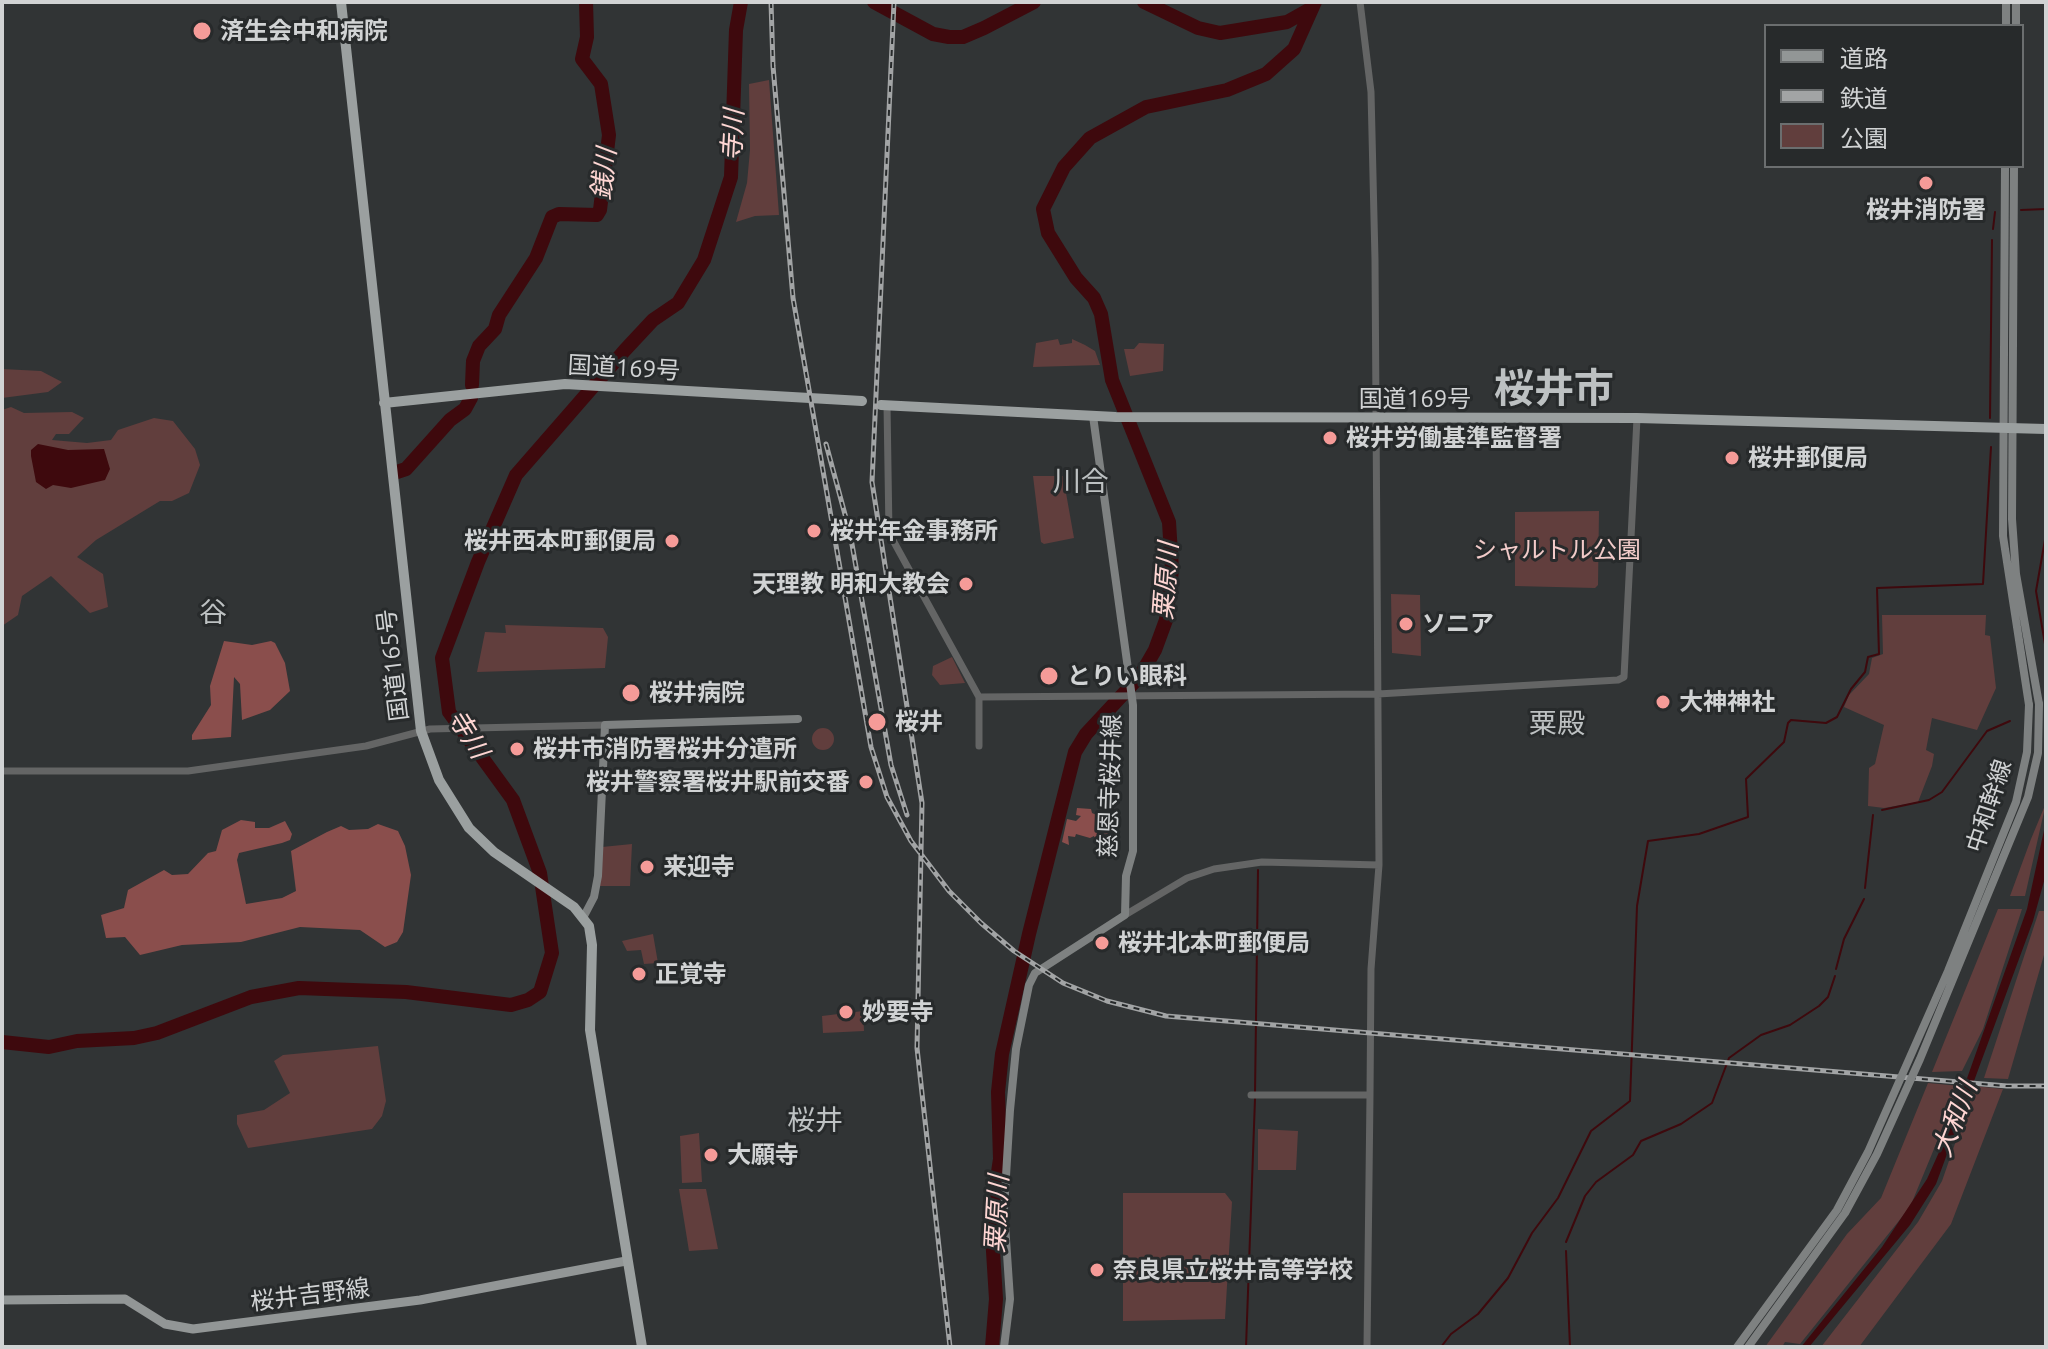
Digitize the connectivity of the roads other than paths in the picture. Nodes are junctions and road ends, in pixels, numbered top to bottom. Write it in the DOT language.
graph roads {
  1 [pos="341,2"];
  2 [pos="1360,2"];
  3 [pos="2006,2"];
  4 [pos="2016,2"];
  5 [pos="2006,24"];
  6 [pos="2016,24"];
  7 [pos="2005,168"];
  8 [pos="2014,168"];
  9 [pos="862,401"];
  10 [pos="384,403"];
  11 [pos="884,405"];
  12 [pos="1093,416"];
  13 [pos="1637,418"];
  14 [pos="1378,420"];
  15 [pos="2007,428"];
  16 [pos="2046,429"];
  17 [pos="1378,694"];
  18 [pos="979,697"];
  19 [pos="1132,700"];
  20 [pos="798,719"];
  21 [pos="605,725"];
  22 [pos="421,731"];
  23 [pos="979,746"];
  24 [pos="2,771"];
  25 [pos="1379,865"];
  26 [pos="1125,915"];
  27 [pos="584,916"];
  28 [pos="1255,1095"];
  29 [pos="1370,1095"];
  30 [pos="626,1261"];
  31 [pos="2,1300"];
  32 [pos="642,1347"];
  33 [pos="1004,1347"];
  34 [pos="1367,1347"];
  35 [pos="1737,1347"];
  36 [pos="1748,1347"];
  1 -- 10 [label="highway, 国道165号"];
  2 -- 14 [label="street"];
  3 -- 5 [label="main road"];
  4 -- 6 [label="main road"];
  7 -- 15 [label="main road, 中和幹線"];
  8 -- 15 [label="main road, 中和幹線"];
  9 -- 10 [label="highway, 国道169号"];
  10 -- 22 [label="highway, 国道165号"];
  11 -- 12 [label="highway, 国道169号"];
  11 -- 18 [label="street"];
  12 -- 14 [label="highway, 国道169号"];
  12 -- 19 [label="main road, 慈恩寺桜井線"];
  13 -- 14 [label="highway, 国道169号"];
  13 -- 15 [label="highway, 国道169号"];
  13 -- 17 [label="street"];
  14 -- 17 [label="street"];
  15 -- 16 [label="highway, 国道169号"];
  15 -- 35 [label="main road, 中和幹線, bridge"];
  15 -- 36 [label="main road, 中和幹線, bridge"];
  17 -- 19 [label="street"];
  17 -- 25 [label="street"];
  18 -- 19 [label="street"];
  18 -- 23 [label="street"];
  19 -- 26 [label="main road, 慈恩寺桜井線"];
  20 -- 21 [label="main road"];
  21 -- 22 [label="street"];
  21 -- 27 [label="main road"];
  22 -- 24 [label="street"];
  22 -- 27 [label="highway, 国道165号"];
  25 -- 26 [label="street"];
  25 -- 29 [label="street"];
  26 -- 33 [label="main road"];
  27 -- 30 [label="highway"];
  28 -- 29 [label="street"];
  29 -- 34 [label="street"];
  30 -- 31 [label="main road, 桜井吉野線"];
  30 -- 32 [label="highway"];
}
